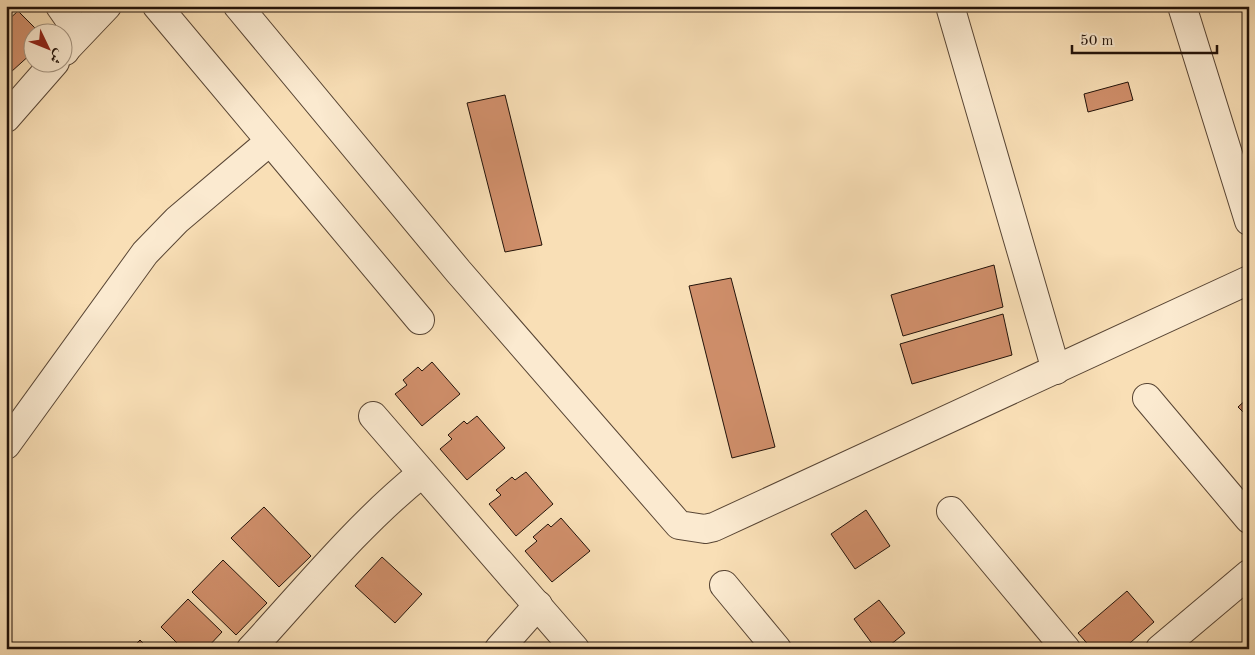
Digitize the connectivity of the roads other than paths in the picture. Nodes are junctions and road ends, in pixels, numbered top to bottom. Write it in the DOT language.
graph roads {
  1 [pos="60,6"];
  2 [pos="107,6"];
  3 [pos="157,6"];
  4 [pos="238,6"];
  5 [pos="950,6"];
  6 [pos="1182,6"];
  7 [pos="72,22"];
  8 [pos="72,22"];
  9 [pos="72,36"];
  10 [pos="72,44"];
  11 [pos="47,72"];
  12 [pos="6,118"];
  13 [pos="269,142"];
  14 [pos="1249,221"];
  15 [pos="1249,280"];
  16 [pos="420,320"];
  17 [pos="1056,370"];
  18 [pos="1147,398"];
  19 [pos="373,416"];
  20 [pos="6,445"];
  21 [pos="421,474"];
  22 [pos="951,511"];
  23 [pos="1249,519"];
  24 [pos="1249,574"];
  25 [pos="724,585"];
  26 [pos="538,605"];
  27 [pos="251,649"];
  28 [pos="499,649"];
  29 [pos="575,649"];
  30 [pos="777,649"];
  31 [pos="1066,649"];
  32 [pos="1160,649"];
  1 -- 8 [label="street"];
  2 -- 10 [label="street"];
  3 -- 13 [label="street"];
  4 -- 17 [label="street"];
  5 -- 17 [label="street"];
  6 -- 14 [label="street"];
  7 -- 9 [label="street"];
  11 -- 12 [label="street"];
  13 -- 16 [label="street"];
  13 -- 20 [label="street"];
  15 -- 17 [label="street"];
  18 -- 23 [label="street"];
  19 -- 21 [label="street"];
  21 -- 26 [label="street"];
  21 -- 27 [label="street"];
  22 -- 31 [label="street"];
  24 -- 32 [label="street"];
  25 -- 30 [label="street"];
  26 -- 28 [label="street"];
  26 -- 29 [label="street"];
}
